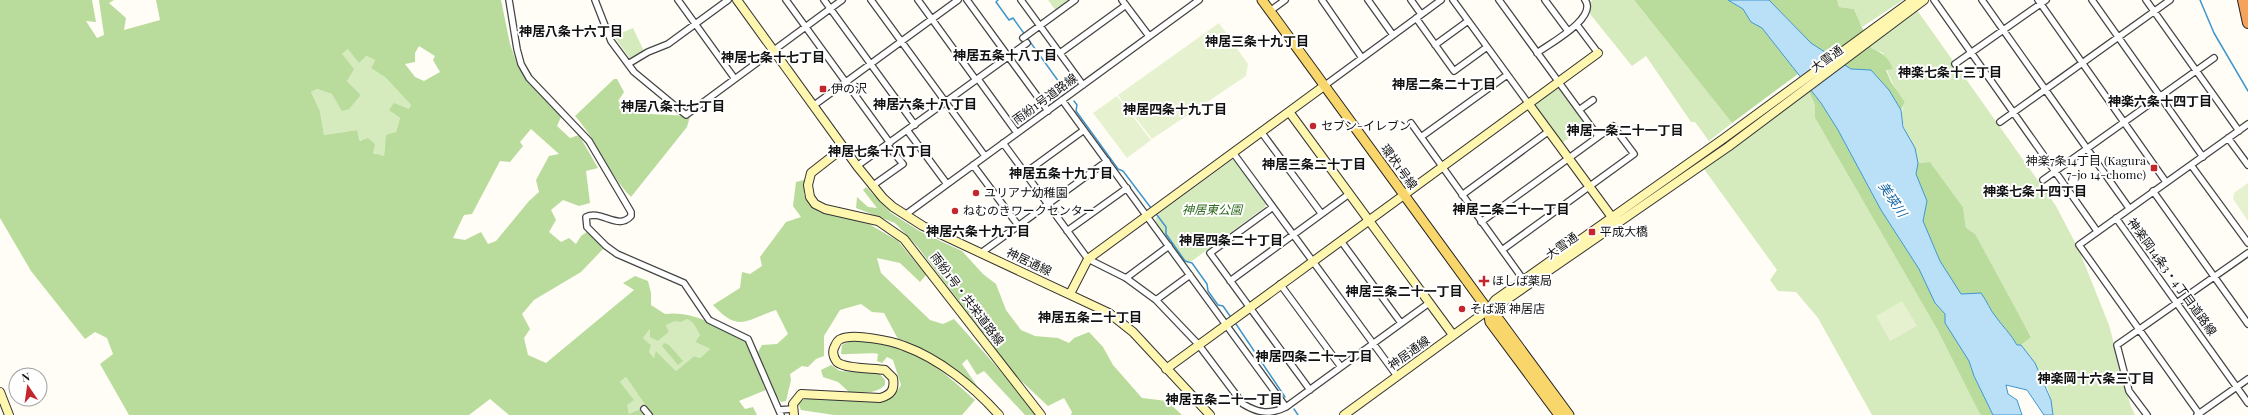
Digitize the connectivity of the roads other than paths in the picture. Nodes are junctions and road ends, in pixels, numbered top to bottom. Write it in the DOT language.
graph roads {
  1 [pos="509,0"];
  2 [pos="596,0"];
  3 [pos="678,0"];
  4 [pos="728,0"];
  5 [pos="737,0"];
  6 [pos="786,0"];
  7 [pos="824,0"];
  8 [pos="842,0"];
  9 [pos="871,0"];
  10 [pos="918,0"];
  11 [pos="958,0"];
  12 [pos="967,0"];
  13 [pos="1021,0"];
  14 [pos="1075,0"];
  15 [pos="1199,0"];
  16 [pos="1262,0"];
  17 [pos="1285,0"];
  18 [pos="1322,0"];
  19 [pos="1368,0"];
  20 [pos="1410,0"];
  21 [pos="1441,0"];
  22 [pos="1453,0"];
  23 [pos="1499,0"];
  24 [pos="1545,0"];
  25 [pos="1585,0"];
  26 [pos="1913,0"];
  27 [pos="1924,0"];
  28 [pos="1935,0"];
  29 [pos="1982,0"];
  30 [pos="2046,0"];
  31 [pos="2092,0"];
  32 [pos="2146,0"];
  33 [pos="2170,0"];
  34 [pos="2244,0"];
  35 [pos="2039,2"];
  36 [pos="1124,3"];
  37 [pos="830,9"];
  38 [pos="1270,11"];
  39 [pos="2155,12"];
  40 [pos="1421,14"];
  41 [pos="1416,18"];
  42 [pos="932,19"];
  43 [pos="1468,21"];
  44 [pos="2248,23"];
  45 [pos="695,24"];
  46 [pos="1577,25"];
  47 [pos="1040,26"];
  48 [pos="805,27"];
  49 [pos="2003,30"];
  50 [pos="1568,31"];
  51 [pos="1393,35"];
  52 [pos="1149,36"];
  53 [pos="1023,38"];
  54 [pos="2119,38"];
  55 [pos="902,41"];
  56 [pos="1027,43"];
  57 [pos="1435,45"];
  58 [pos="1487,47"];
  59 [pos="773,51"];
  60 [pos="1971,52"];
  61 [pos="1060,53"];
  62 [pos="1537,53"];
  63 [pos="1598,53"];
  64 [pos="1009,57"];
  65 [pos="1362,58"];
  66 [pos="2214,58"];
  67 [pos="628,64"];
  68 [pos="870,64"];
  69 [pos="1955,64"];
  70 [pos="2082,64"];
  71 [pos="2197,72"];
  72 [pos="1507,75"];
  73 [pos="735,78"];
  74 [pos="977,80"];
  75 [pos="846,82"];
  76 [pos="1558,82"];
  77 [pos="1083,85"];
  78 [pos="1324,86"];
  79 [pos="2045,90"];
  80 [pos="2161,96"];
  81 [pos="1062,100"];
  82 [pos="1593,100"];
  83 [pos="946,103"];
  84 [pos="1528,103"];
  85 [pos="813,106"];
  86 [pos="1579,110"];
  87 [pos="1048,111"];
  88 [pos="2013,112"];
  89 [pos="1290,113"];
  90 [pos="2000,122"];
  91 [pos="1411,123"];
  92 [pos="2124,123"];
  93 [pos="2248,124"];
  94 [pos="915,125"];
  95 [pos="907,130"];
  96 [pos="1084,130"];
  97 [pos="2239,130"];
  98 [pos="1549,131"];
  99 [pos="1017,133"];
  100 [pos="1262,133"];
  101 [pos="1598,136"];
  102 [pos="1421,138"];
  103 [pos="2228,138"];
  104 [pos="1003,143"];
  105 [pos="889,144"];
  106 [pos="843,148"];
  107 [pos="2088,149"];
  108 [pos="1234,154"];
  109 [pos="985,156"];
  110 [pos="2203,157"];
  111 [pos="1568,158"];
  112 [pos="1107,161"];
  113 [pos="973,165"];
  114 [pos="2191,165"];
  115 [pos="2248,165"];
  116 [pos="857,166"];
  117 [pos="1442,167"];
  118 [pos="2055,172"];
  119 [pos="1025,173"];
  120 [pos="2043,180"];
  121 [pos="2166,182"];
  122 [pos="947,184"];
  123 [pos="872,186"];
  124 [pos="1590,187"];
  125 [pos="1127,188"];
  126 [pos="2153,191"];
  127 [pos="1349,194"];
  128 [pos="1404,195"];
  129 [pos="1462,195"];
  130 [pos="1048,204"];
  131 [pos="1273,207"];
  132 [pos="2129,208"];
  133 [pos="1322,213"];
  134 [pos="905,215"];
  135 [pos="1148,216"];
  136 [pos="2116,218"];
  137 [pos="1614,220"];
  138 [pos="1368,221"];
  139 [pos="1481,222"];
  140 [pos="1018,226"];
  141 [pos="1068,231"];
  142 [pos="2097,231"];
  143 [pos="1293,235"];
  144 [pos="1341,241"];
  145 [pos="2248,243"];
  146 [pos="1169,246"];
  147 [pos="1502,250"];
  148 [pos="981,253"];
  149 [pos="2248,253"];
  150 [pos="1088,259"];
  151 [pos="1313,261"];
  152 [pos="1190,275"];
  153 [pos="2214,277"];
  154 [pos="1126,278"];
  155 [pos="1230,281"];
  156 [pos="1526,282"];
  157 [pos="1280,284"];
  158 [pos="1070,294"];
  159 [pos="1156,300"];
  160 [pos="1429,303"];
  161 [pos="2177,303"];
  162 [pos="1249,307"];
  163 [pos="1488,310"];
  164 [pos="1402,323"];
  165 [pos="1226,324"];
  166 [pos="2248,324"];
  167 [pos="2139,330"];
  168 [pos="1453,335"];
  169 [pos="1198,344"];
  170 [pos="1373,344"];
  171 [pos="1341,368"];
  172 [pos="1166,369"];
  173 [pos="1397,376"];
  174 [pos="2248,379"];
  175 [pos="2237,388"];
  176 [pos="1310,390"];
  177 [pos="0,392"];
  178 [pos="2248,403"];
  179 [pos="1286,407"];
  180 [pos="644,409"];
  181 [pos="780,412"];
  182 [pos="793,412"];
  183 [pos="9,415"];
  184 [pos="649,415"];
  185 [pos="999,415"];
  186 [pos="1040,415"];
  187 [pos="1210,415"];
  188 [pos="1344,415"];
  189 [pos="1559,415"];
  190 [pos="1569,415"];
  191 [pos="2147,415"];
  192 [pos="2199,415"];
  1 -- 181 [label="street"];
  2 -- 67 [label="street"];
  3 -- 45 [label="street"];
  4 -- 45 [label="street"];
  5 -- 59 [label="street, 神居通線"];
  6 -- 48 [label="street"];
  7 -- 37 [label="street"];
  8 -- 37 [label="street"];
  9 -- 55 [label="street"];
  10 -- 42 [label="street"];
  11 -- 42 [label="street"];
  12 -- 64 [label="street"];
  13 -- 47 [label="street"];
  14 -- 47 [label="street"];
  15 -- 52 [label="street, 雨紛1号道路線"];
  16 -- 38 [label="main road, 環状1号線"];
  17 -- 38 [label="street"];
  18 -- 65 [label="street"];
  19 -- 51 [label="street"];
  20 -- 40 [label="street"];
  21 -- 40 [label="street"];
  22 -- 43 [label="street"];
  23 -- 62 [label="street"];
  24 -- 50 [label="street"];
  25 -- 46 [label="street"];
  26 -- 137 [label="street, 大雪通"];
  27 -- 137 [label="street, 大雪通"];
  28 -- 60 [label="street"];
  29 -- 49 [label="street"];
  30 -- 35 [label="street"];
  31 -- 54 [label="street"];
  32 -- 39 [label="street"];
  33 -- 39 [label="street"];
  34 -- 44 [label="highway"];
  35 -- 49 [label="street"];
  35 -- 70 [label="street"];
  36 -- 52 [label="street"];
  36 -- 61 [label="street"];
  37 -- 48 [label="street"];
  37 -- 68 [label="street"];
  38 -- 78 [label="main road, 環状1号線"];
  39 -- 54 [label="street"];
  39 -- 71 [label="street"];
  40 -- 41 [label="street"];
  41 -- 51 [label="street"];
  41 -- 57 [label="street"];
  42 -- 55 [label="street"];
  42 -- 74 [label="street"];
  43 -- 57 [label="street"];
  43 -- 58 [label="street"];
  45 -- 67 [label="street"];
  45 -- 73 [label="street"];
  46 -- 50 [label="street"];
  46 -- 63 [label="street"];
  47 -- 53 [label="street"];
  47 -- 61 [label="street"];
  48 -- 59 [label="street"];
  48 -- 75 [label="street"];
  49 -- 60 [label="street"];
  49 -- 79 [label="street"];
  50 -- 62 [label="street"];
  51 -- 65 [label="street"];
  52 -- 77 [label="street, 雨紛1号道路線"];
  54 -- 70 [label="street"];
  54 -- 80 [label="street"];
  55 -- 68 [label="street"];
  55 -- 83 [label="street"];
  56 -- 64 [label="street"];
  57 -- 58 [label="street"];
  58 -- 72 [label="street"];
  59 -- 73 [label="street"];
  59 -- 85 [label="street, 神居通線"];
  60 -- 69 [label="street"];
  60 -- 88 [label="street"];
  61 -- 77 [label="street"];
  62 -- 76 [label="street"];
  63 -- 76 [label="street"];
  64 -- 74 [label="street"];
  64 -- 87 [label="street"];
  65 -- 78 [label="street"];
  66 -- 71 [label="street"];
  67 -- 73 [label="street"];
  68 -- 75 [label="street"];
  68 -- 94 [label="street"];
  70 -- 79 [label="street"];
  70 -- 92 [label="street"];
  71 -- 80 [label="street"];
  71 -- 97 [label="street"];
  72 -- 84 [label="street"];
  72 -- 102 [label="street"];
  74 -- 83 [label="street"];
  74 -- 99 [label="street"];
  75 -- 85 [label="street"];
  75 -- 105 [label="street"];
  76 -- 84 [label="street"];
  76 -- 86 [label="street"];
  77 -- 81 [label="street, 雨紛1号道路線"];
  78 -- 89 [label="street"];
  78 -- 128 [label="main road, 環状1号線"];
  79 -- 88 [label="street"];
  79 -- 107 [label="street"];
  80 -- 92 [label="street"];
  80 -- 110 [label="street"];
  81 -- 87 [label="street, 雨紛1号道路線"];
  81 -- 96 [label="street"];
  82 -- 86 [label="street"];
  83 -- 94 [label="street"];
  83 -- 109 [label="street"];
  84 -- 98 [label="street"];
  84 -- 117 [label="street"];
  85 -- 106 [label="street, 神居通線"];
  86 -- 101 [label="street"];
  87 -- 99 [label="street, 雨紛1号道路線"];
  88 -- 90 [label="street"];
  88 -- 118 [label="street"];
  89 -- 100 [label="street"];
  89 -- 127 [label="street"];
  91 -- 102 [label="street"];
  92 -- 107 [label="street"];
  92 -- 121 [label="street"];
  93 -- 97 [label="street, 神楽岡14条3・4丁目道路線"];
  94 -- 95 [label="street"];
  95 -- 105 [label="street"];
  95 -- 122 [label="street"];
  96 -- 112 [label="street"];
  96 -- 119 [label="street"];
  97 -- 103 [label="street, 神楽岡14条3・4丁目道路線"];
  98 -- 111 [label="street"];
  98 -- 129 [label="street"];
  99 -- 104 [label="street, 雨紛1号道路線"];
  100 -- 108 [label="street"];
  100 -- 133 [label="street"];
  101 -- 111 [label="street"];
  101 -- 124 [label="street"];
  102 -- 117 [label="street"];
  103 -- 110 [label="street, 神楽岡14条3・4丁目道路線"];
  103 -- 115 [label="street"];
  104 -- 109 [label="street, 雨紛1号道路線"];
  104 -- 119 [label="street"];
  105 -- 116 [label="street"];
  105 -- 123 [label="street"];
  106 -- 116 [label="street, 神居通線"];
  106 -- 186 [label="street, 雨紛1号・共栄道路線"];
  107 -- 118 [label="street"];
  107 -- 132 [label="street"];
  108 -- 131 [label="street"];
  108 -- 135 [label="street"];
  109 -- 113 [label="street, 雨紛1号道路線"];
  110 -- 114 [label="street, 神楽岡14条3・4丁目道路線"];
  111 -- 124 [label="street"];
  111 -- 139 [label="street"];
  112 -- 125 [label="street"];
  112 -- 130 [label="street"];
  113 -- 122 [label="street, 雨紛1号道路線"];
  113 -- 140 [label="street"];
  114 -- 121 [label="street, 神楽岡14条3・4丁目道路線"];
  114 -- 145 [label="street"];
  116 -- 123 [label="street, 神居通線"];
  117 -- 128 [label="street"];
  117 -- 129 [label="street"];
  118 -- 120 [label="street"];
  118 -- 142 [label="street"];
  119 -- 130 [label="street"];
  121 -- 126 [label="street, 神楽岡14条3・4丁目道路線"];
  122 -- 134 [label="street, 雨紛1号道路線"];
  123 -- 134 [label="street, 神居通線"];
  124 -- 137 [label="street"];
  124 -- 147 [label="street"];
  125 -- 135 [label="street"];
  125 -- 141 [label="street"];
  126 -- 132 [label="street, 神楽岡14条3・4丁目道路線"];
  126 -- 153 [label="street"];
  127 -- 133 [label="street"];
  127 -- 138 [label="street"];
  128 -- 138 [label="street"];
  128 -- 163 [label="main road, 環状1号線"];
  129 -- 139 [label="street"];
  130 -- 140 [label="street"];
  130 -- 141 [label="street"];
  131 -- 143 [label="street"];
  131 -- 155 [label="street"];
  132 -- 136 [label="street, 神楽岡14条3・4丁目道路線"];
  133 -- 143 [label="street"];
  134 -- 148 [label="street, 神居通線"];
  135 -- 146 [label="street"];
  135 -- 150 [label="street"];
  136 -- 142 [label="street"];
  136 -- 161 [label="street, 神楽岡14条3・4丁目道路線"];
  137 -- 156 [label="street, 大雪通"];
  138 -- 144 [label="street"];
  138 -- 160 [label="street"];
  139 -- 147 [label="street"];
  140 -- 148 [label="street"];
  141 -- 150 [label="street"];
  142 -- 167 [label="street"];
  143 -- 151 [label="street"];
  143 -- 155 [label="street"];
  144 -- 151 [label="street"];
  144 -- 164 [label="street"];
  146 -- 152 [label="street"];
  146 -- 154 [label="street"];
  147 -- 156 [label="street"];
  148 -- 158 [label="street, 神居通線"];
  149 -- 153 [label="street"];
  150 -- 154 [label="street"];
  150 -- 158 [label="street"];
  151 -- 157 [label="street"];
  151 -- 170 [label="street"];
  152 -- 159 [label="street"];
  152 -- 165 [label="street"];
  153 -- 161 [label="street"];
  153 -- 166 [label="street"];
  154 -- 159 [label="street"];
  155 -- 162 [label="street"];
  156 -- 163 [label="street, 大雪通"];
  157 -- 162 [label="street"];
  157 -- 171 [label="street"];
  158 -- 172 [label="street, 神居通線"];
  159 -- 169 [label="street"];
  160 -- 164 [label="street"];
  160 -- 168 [label="street"];
  161 -- 167 [label="street"];
  161 -- 175 [label="street, 神楽岡14条3・4丁目道路線"];
  162 -- 165 [label="street"];
  162 -- 176 [label="street"];
  163 -- 168 [label="street, 神居通線"];
  163 -- 189 [label="main road, 環状1号線"];
  163 -- 190 [label="main road, 環状1号線"];
  164 -- 170 [label="street"];
  165 -- 169 [label="street"];
  165 -- 179 [label="street"];
  167 -- 191 [label="street"];
  167 -- 192 [label="street"];
  168 -- 173 [label="street, 神居通線"];
  169 -- 172 [label="street"];
  169 -- 179 [label="street"];
  170 -- 171 [label="street"];
  170 -- 173 [label="street"];
  171 -- 176 [label="street"];
  172 -- 187 [label="street, 神居通線"];
  173 -- 188 [label="street, 神居通線"];
  174 -- 175 [label="street"];
  175 -- 178 [label="street, 神楽岡14条3・4丁目道路線"];
  175 -- 192 [label="street"];
  176 -- 179 [label="street"];
  177 -- 183 [label="street"];
  180 -- 184 [label="street"];
  181 -- 182 [label="street"];
  182 -- 185 [label="street"];
}
